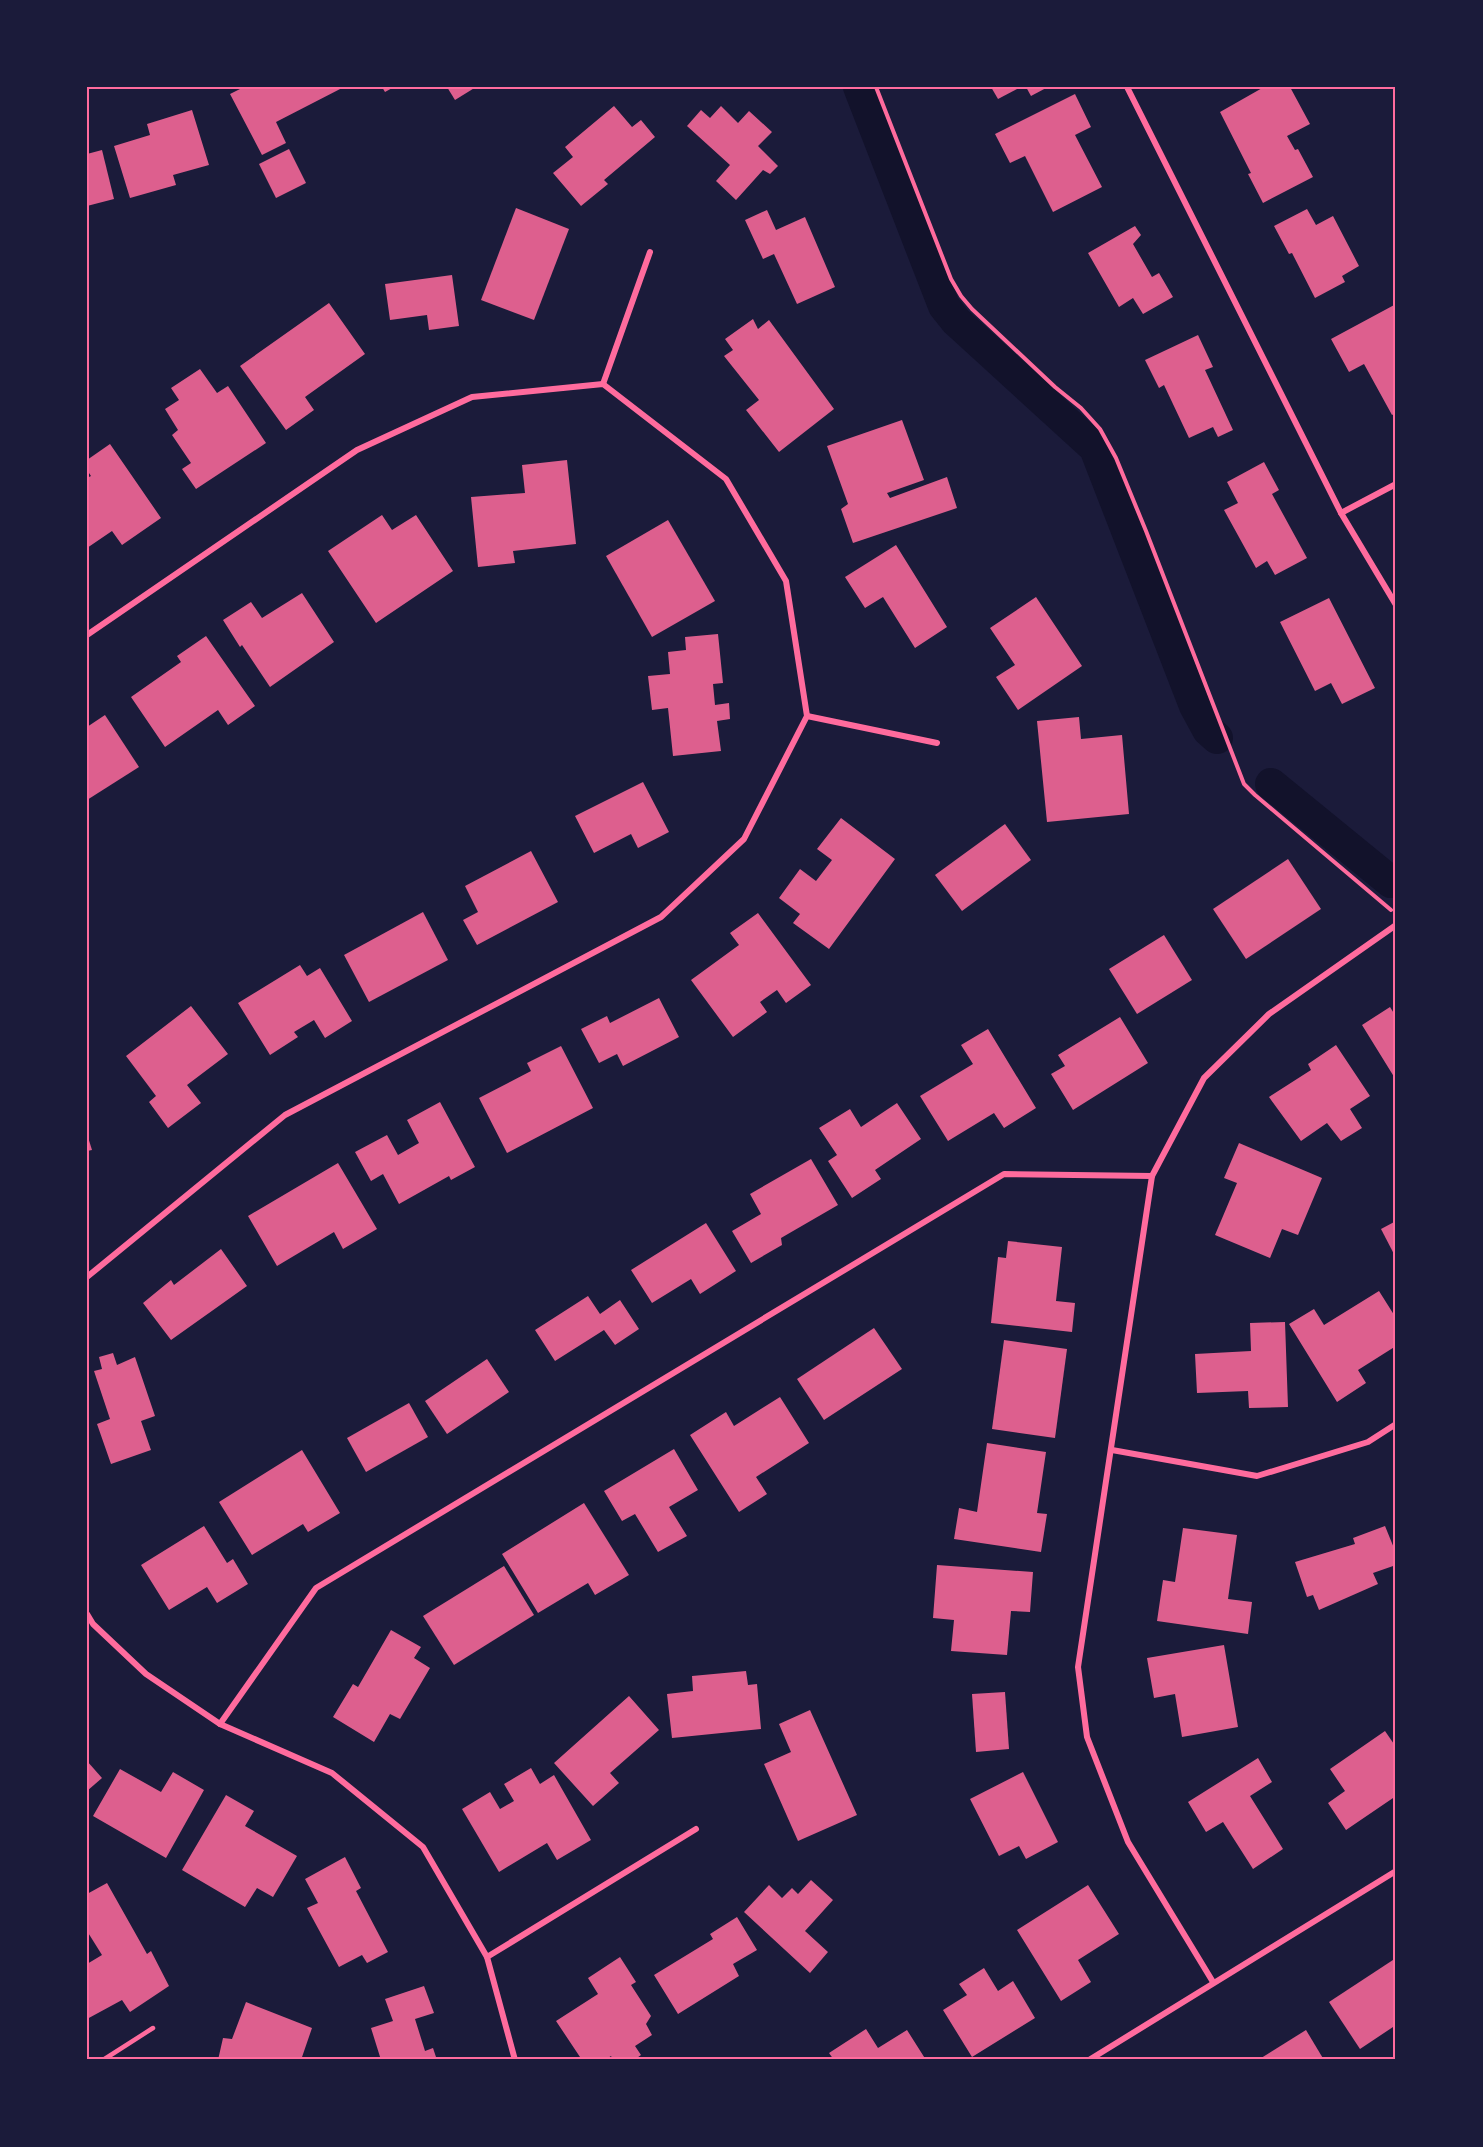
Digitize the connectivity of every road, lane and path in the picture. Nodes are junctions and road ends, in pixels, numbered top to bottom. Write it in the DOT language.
graph roads {
  1 [pos="876,87"];
  2 [pos="1127,87"];
  3 [pos="650,252"];
  4 [pos="603,384"];
  5 [pos="1396,484"];
  6 [pos="1341,513"];
  7 [pos="1396,605"];
  8 [pos="87,634"];
  9 [pos="807,716"];
  10 [pos="937,743"];
  11 [pos="1396,914"];
  12 [pos="1396,925"];
  13 [pos="1152,1176"];
  14 [pos="87,1277"];
  15 [pos="1396,1424"];
  16 [pos="1112,1450"];
  17 [pos="87,1614"];
  18 [pos="220,1724"];
  19 [pos="696,1829"];
  20 [pos="1396,1871"];
  21 [pos="487,1957"];
  22 [pos="1213,1982"];
  23 [pos="153,2028"];
  24 [pos="103,2060"];
  25 [pos="514,2060"];
  26 [pos="1089,2060"];
  1 -- 11 [label="path"];
  2 -- 6 [label="street"];
  3 -- 4 [label="street"];
  4 -- 8 [label="street"];
  4 -- 9 [label="street"];
  5 -- 6 [label="street"];
  6 -- 7 [label="street"];
  9 -- 10 [label="street"];
  9 -- 14 [label="street"];
  12 -- 13 [label="street"];
  13 -- 16 [label="street"];
  13 -- 18 [label="street"];
  15 -- 16 [label="street"];
  16 -- 22 [label="street"];
  17 -- 18 [label="street"];
  18 -- 21 [label="street"];
  19 -- 21 [label="street"];
  20 -- 22 [label="street"];
  21 -- 25 [label="street"];
  22 -- 26 [label="street"];
  23 -- 24 [label="lane"];
}
